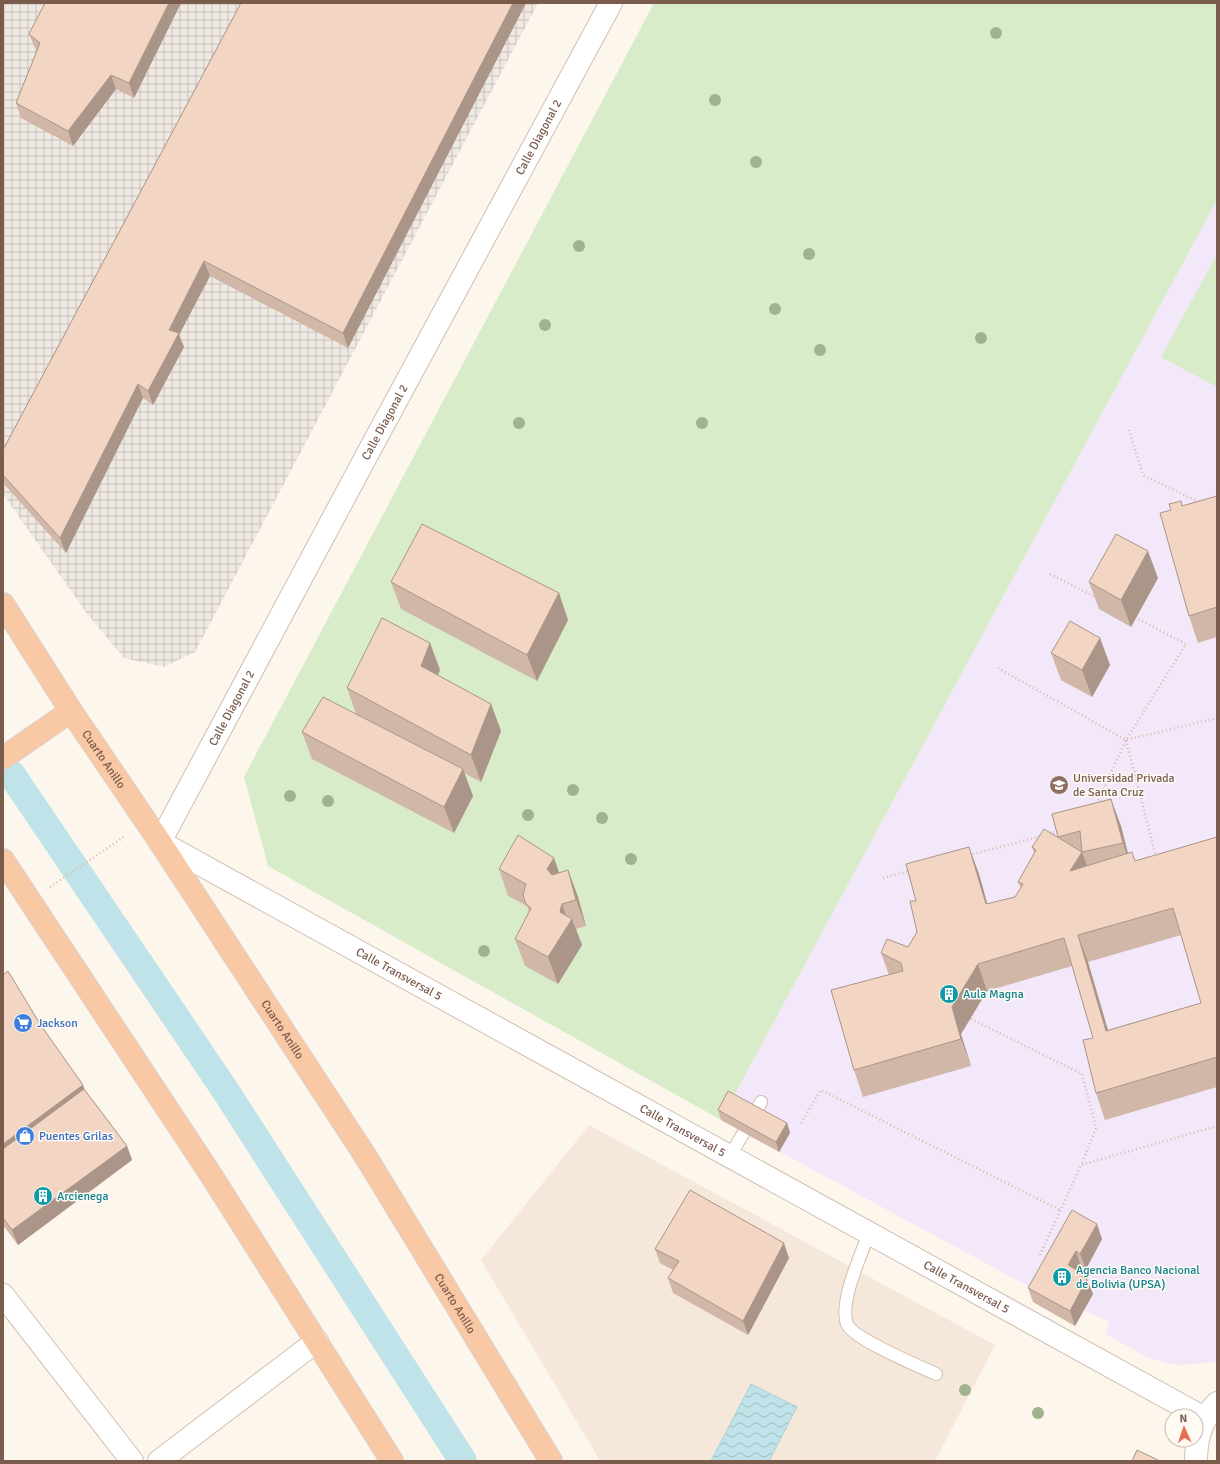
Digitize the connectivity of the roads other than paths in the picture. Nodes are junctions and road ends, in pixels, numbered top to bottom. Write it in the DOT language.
graph roads {
  1 [pos="611,3"];
  2 [pos="3,604"];
  3 [pos="71,711"];
  4 [pos="3,758"];
  5 [pos="160,842"];
  6 [pos="3,860"];
  7 [pos="761,1102"];
  8 [pos="755,1113"];
  9 [pos="744,1132"];
  10 [pos="730,1156"];
  11 [pos="869,1233"];
  12 [pos="3,1295"];
  13 [pos="317,1341"];
  14 [pos="936,1374"];
  15 [pos="1211,1411"];
  16 [pos="132,1461"];
  17 [pos="158,1461"];
  18 [pos="392,1461"];
  19 [pos="551,1461"];
  20 [pos="1196,1461"];
  1 -- 5 [label="street, Calle Diagonal 2"];
  2 -- 3 [label="highway, Cuarto Anillo"];
  3 -- 4 [label="highway"];
  3 -- 5 [label="highway, Cuarto Anillo"];
  5 -- 10 [label="street, Calle Transversal 5"];
  5 -- 19 [label="highway, Cuarto Anillo"];
  6 -- 13 [label="highway"];
  7 -- 8 [label="lane"];
  9 -- 10 [label="lane"];
  10 -- 11 [label="street, Calle Transversal 5"];
  11 -- 14 [label="lane"];
  11 -- 15 [label="street, Calle Transversal 5"];
  12 -- 16 [label="street"];
  13 -- 17 [label="street"];
  13 -- 18 [label="highway"];
  15 -- 20 [label="street"];
}
